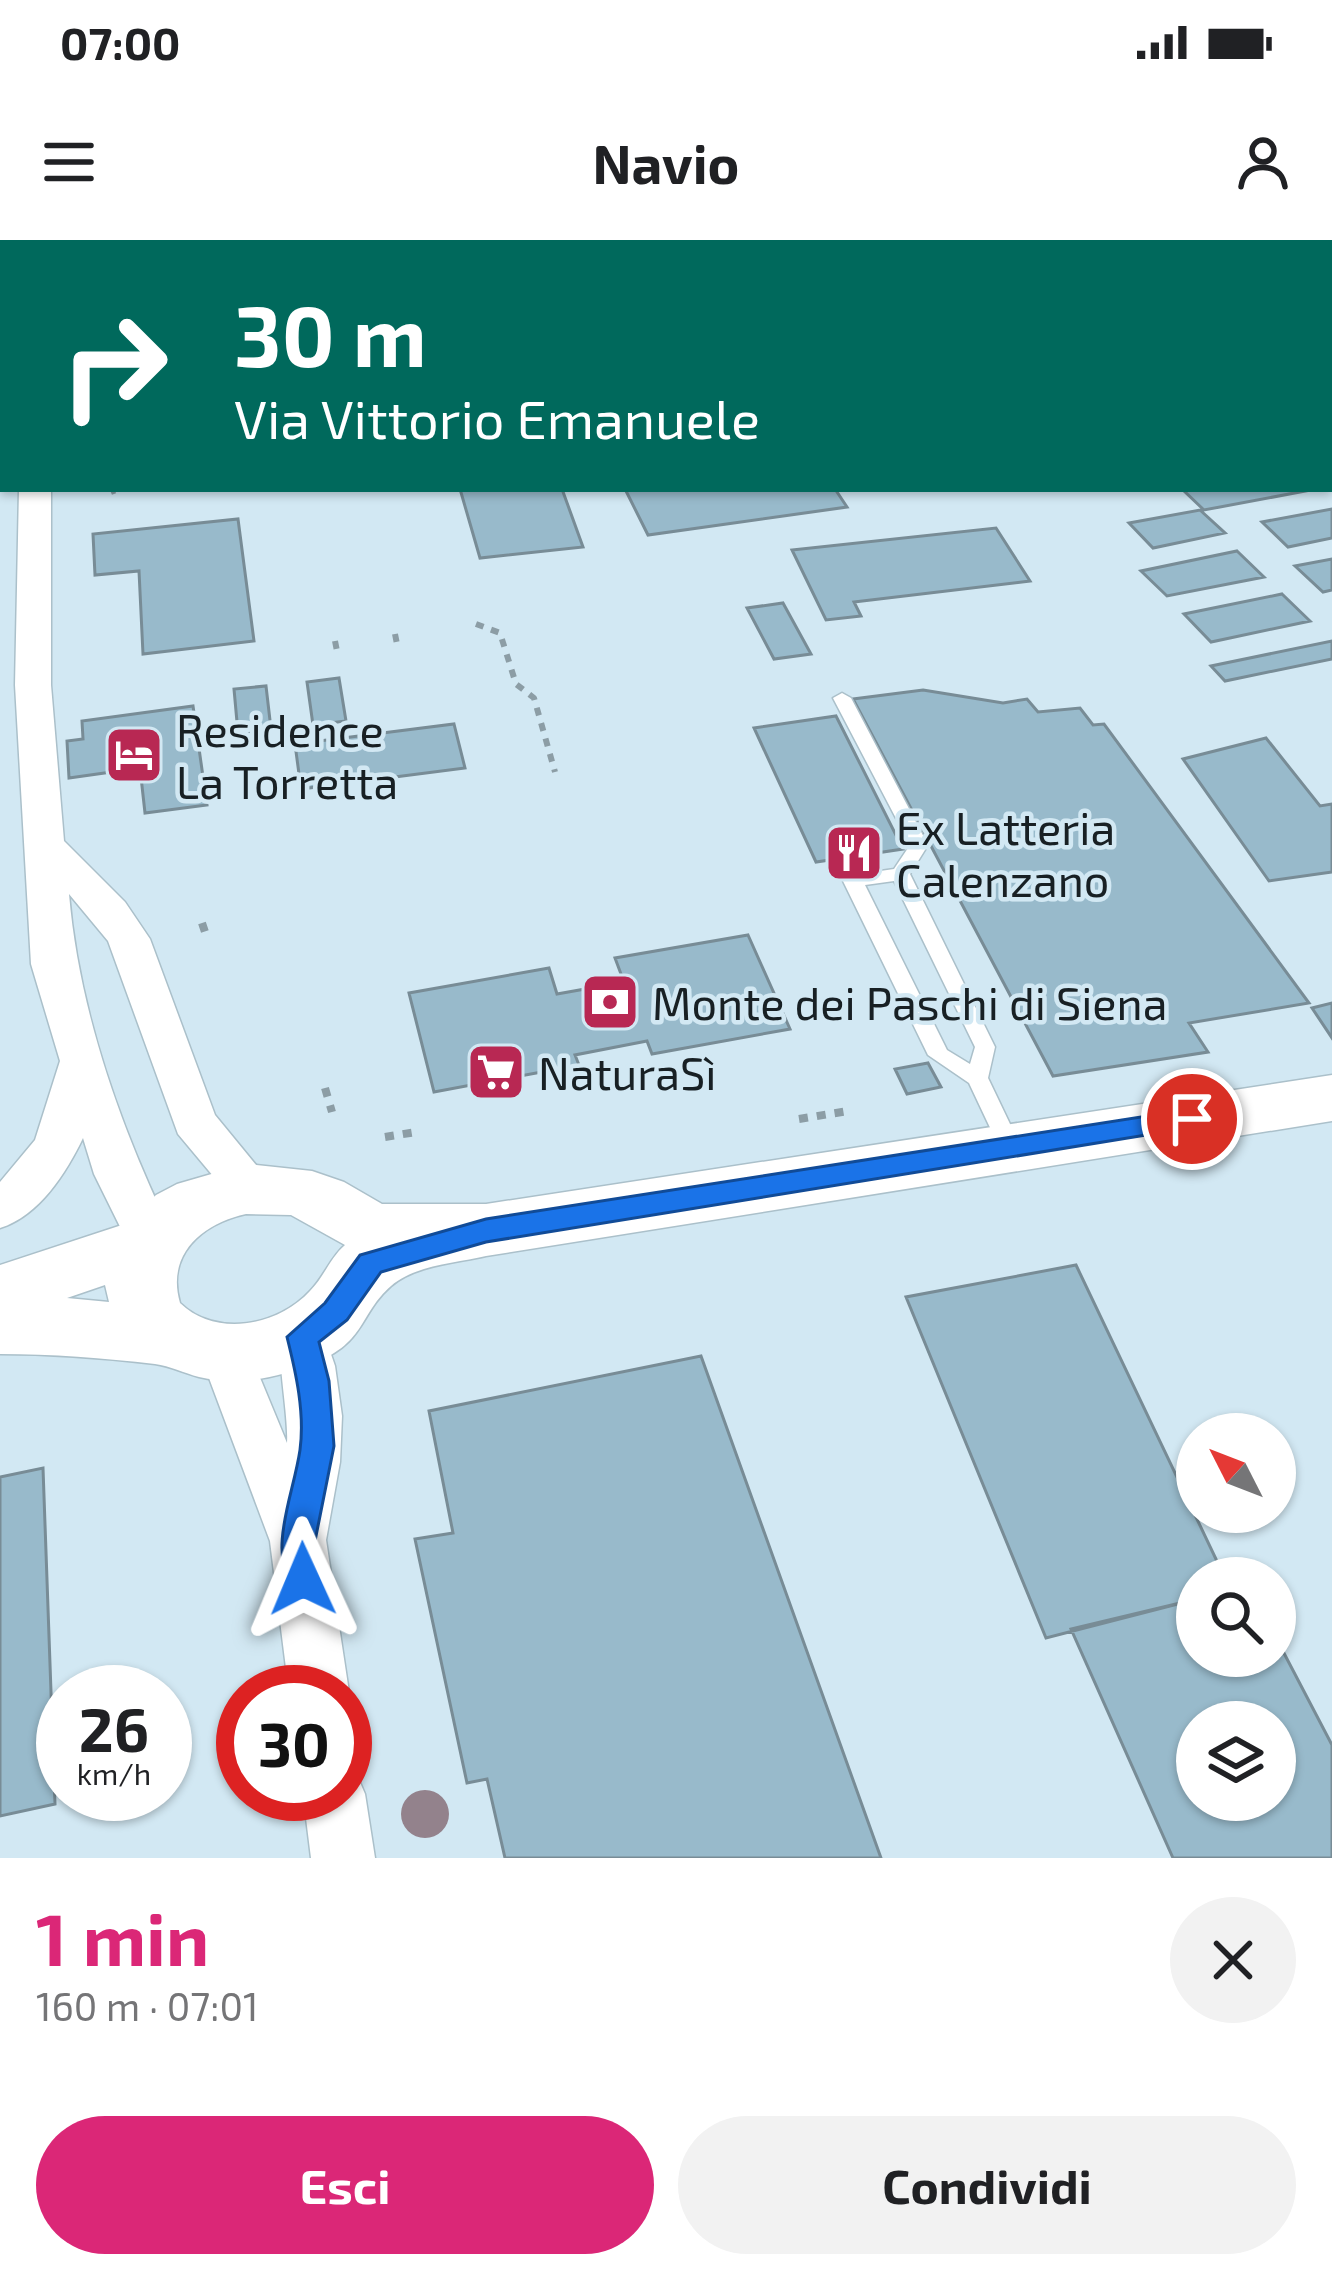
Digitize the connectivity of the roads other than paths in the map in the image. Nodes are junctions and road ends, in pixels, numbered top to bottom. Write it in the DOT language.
graph roads {
  1 [pos="35,492"];
  2 [pos="842,698"];
  3 [pos="47,848"];
  4 [pos="900,874"];
  5 [pos="82,1056"];
  6 [pos="977,1078"];
  7 [pos="1332,1098"];
  8 [pos="1010,1148"];
  9 [pos="251,1188"];
  10 [pos="333,1207"];
  11 [pos="0,1210"];
  12 [pos="486,1230"];
  13 [pos="151,1242"];
  14 [pos="356,1279"];
  15 [pos="0,1293"];
  16 [pos="0,1327"];
  17 [pos="302,1337"];
  18 [pos="198,1345"];
  19 [pos="298,1541"];
  20 [pos="315,1665"];
  21 [pos="338,1821"];
  22 [pos="343,1858"];
  1 -- 3 [label="street"];
  2 -- 4 [label="lane"];
  3 -- 5 [label="street"];
  3 -- 9 [label="street"];
  4 -- 6 [label="lane"];
  4 -- 6 [label="lane"];
  5 -- 11 [label="street"];
  5 -- 13 [label="street"];
  6 -- 8 [label="lane"];
  7 -- 8 [label="main road"];
  8 -- 12 [label="main road"];
  9 -- 10 [label="main road"];
  9 -- 13 [label="main road"];
  10 -- 12 [label="main road"];
  10 -- 14 [label="main road"];
  12 -- 14 [label="main road"];
  13 -- 15 [label="main road"];
  13 -- 18 [label="main road"];
  14 -- 17 [label="main road"];
  16 -- 18 [label="main road"];
  17 -- 18 [label="main road"];
  17 -- 19 [label="street"];
  18 -- 19 [label="street"];
  19 -- 20 [label="street"];
  21 -- 22 [label="street"];
}
